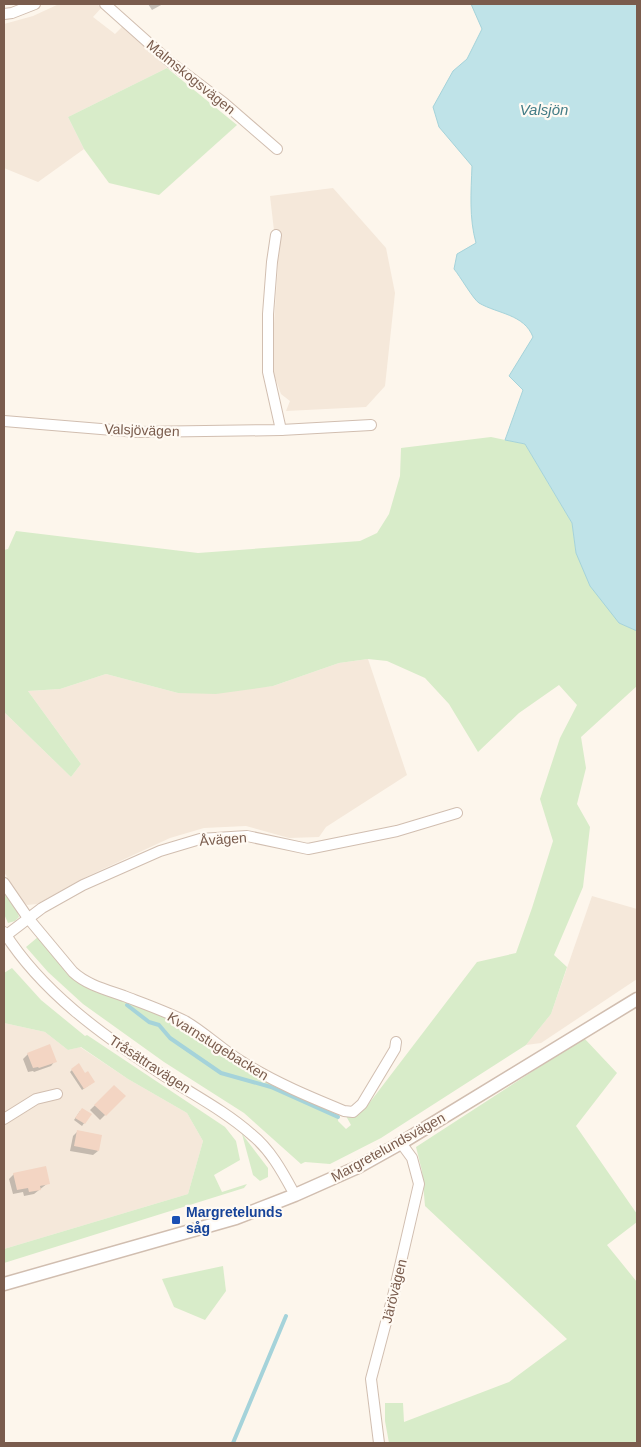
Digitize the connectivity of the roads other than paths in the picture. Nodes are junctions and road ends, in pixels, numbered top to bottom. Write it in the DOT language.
graph roads {
  1 [pos="35,4"];
  2 [pos="105,4"];
  3 [pos="4,14"];
  4 [pos="277,149"];
  5 [pos="276,235"];
  6 [pos="4,421"];
  7 [pos="371,425"];
  8 [pos="280,430"];
  9 [pos="457,813"];
  10 [pos="4,883"];
  11 [pos="28,918"];
  12 [pos="5,935"];
  13 [pos="637,999"];
  14 [pos="396,1042"];
  15 [pos="57,1094"];
  16 [pos="4,1119"];
  17 [pos="401,1143"];
  18 [pos="295,1195"];
  19 [pos="4,1284"];
  20 [pos="379,1443"];
  1 -- 3 [label="street"];
  2 -- 4 [label="street, Malmskogsvägen"];
  5 -- 8 [label="street"];
  6 -- 8 [label="street, Valsjövägen"];
  7 -- 8 [label="street, Valsjövägen"];
  9 -- 11 [label="street, Åvägen"];
  10 -- 11 [label="street"];
  11 -- 12 [label="street, Åvägen"];
  11 -- 14 [label="street, Kvarnstugebacken"];
  12 -- 18 [label="street, Tråsättravägen"];
  13 -- 17 [label="street, Margretelundsvägen"];
  15 -- 16 [label="street"];
  17 -- 18 [label="street, Margretelundsvägen"];
  17 -- 20 [label="street, Järövägen"];
  18 -- 19 [label="street, Margretelundsvägen"];
}
